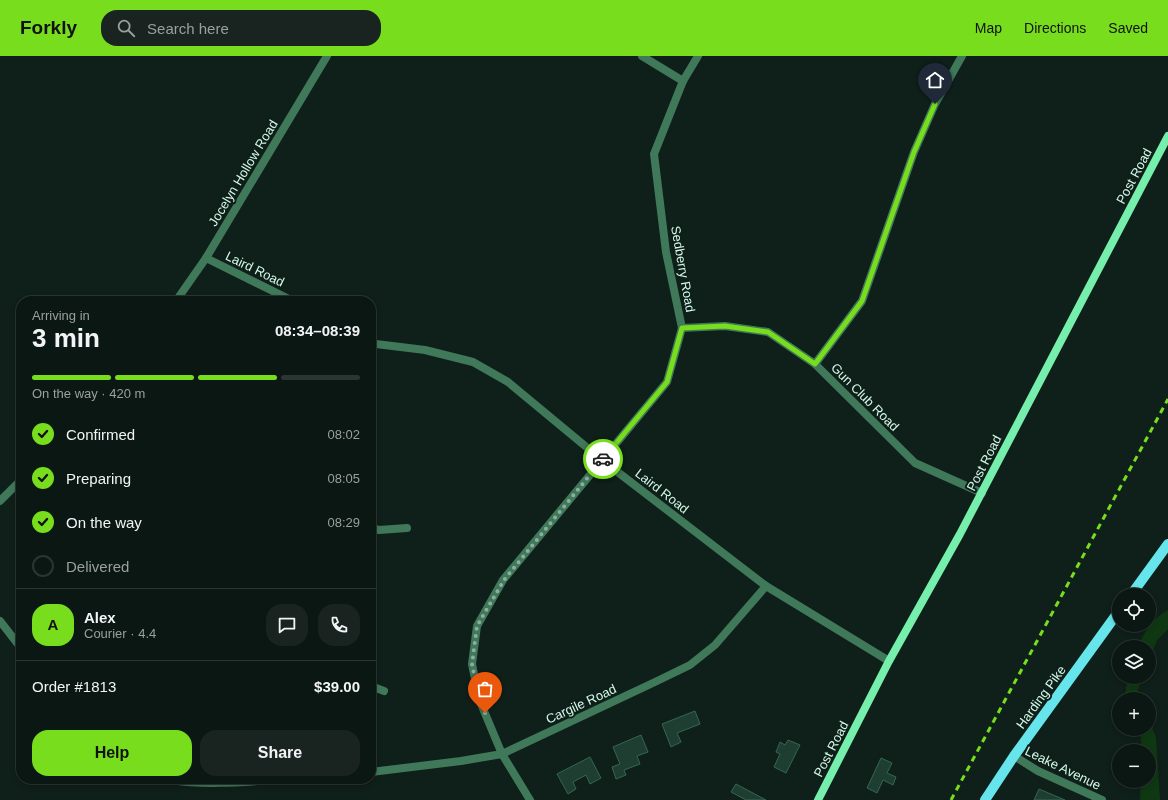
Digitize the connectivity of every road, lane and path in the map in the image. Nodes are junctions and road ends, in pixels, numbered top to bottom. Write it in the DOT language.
graph roads {
  1 [pos="327,56"];
  2 [pos="642,56"];
  3 [pos="698,56"];
  4 [pos="962,56"];
  5 [pos="683,81"];
  6 [pos="1168,136"];
  7 [pos="206,258"];
  8 [pos="179,296"];
  9 [pos="282,296"];
  10 [pos="682,328"];
  11 [pos="376,344"];
  12 [pos="815,364"];
  13 [pos="602,460"];
  14 [pos="16,485"];
  15 [pos="982,493"];
  16 [pos="0,501"];
  17 [pos="407,528"];
  18 [pos="376,529"];
  19 [pos="1168,544"];
  20 [pos="766,586"];
  21 [pos="1136,588"];
  22 [pos="0,621"];
  23 [pos="1112,621"];
  24 [pos="16,642"];
  25 [pos="889,661"];
  26 [pos="376,688"];
  27 [pos="384,691"];
  28 [pos="502,754"];
  29 [pos="1014,756"];
  30 [pos="376,771"];
  31 [pos="530,800"];
  32 [pos="818,800"];
  33 [pos="985,800"];
  34 [pos="1102,800"];
  1 -- 7 [label="street, Jocelyn Hollow Road"];
  2 -- 5 [label="street"];
  3 -- 5 [label="street, Sedberry Road"];
  4 -- 12 [label="street"];
  5 -- 10 [label="street, Sedberry Road"];
  6 -- 15 [label="street, Post Road"];
  7 -- 8 [label="street, Jocelyn Hollow Road"];
  7 -- 9 [label="street, Laird Road"];
  10 -- 12 [label="street, Gun Club Road"];
  10 -- 13 [label="street, Sedberry Road"];
  11 -- 13 [label="street, Laird Road"];
  12 -- 15 [label="street, Gun Club Road"];
  13 -- 20 [label="street, Laird Road"];
  13 -- 28 [label="street, Sedberry Road"];
  14 -- 16 [label="street"];
  15 -- 25 [label="street, Post Road"];
  17 -- 18 [label="street"];
  19 -- 21 [label="main road"];
  20 -- 25 [label="street, Laird Road"];
  20 -- 28 [label="street, Cargile Road"];
  22 -- 24 [label="street"];
  23 -- 29 [label="main road, Harding Pike"];
  25 -- 32 [label="street, Post Road"];
  26 -- 27 [label="street"];
  28 -- 30 [label="street, Cargile Road"];
  28 -- 31 [label="street, Sedberry Road"];
  29 -- 33 [label="main road, Harding Pike"];
  29 -- 34 [label="street, Leake Avenue"];
}
